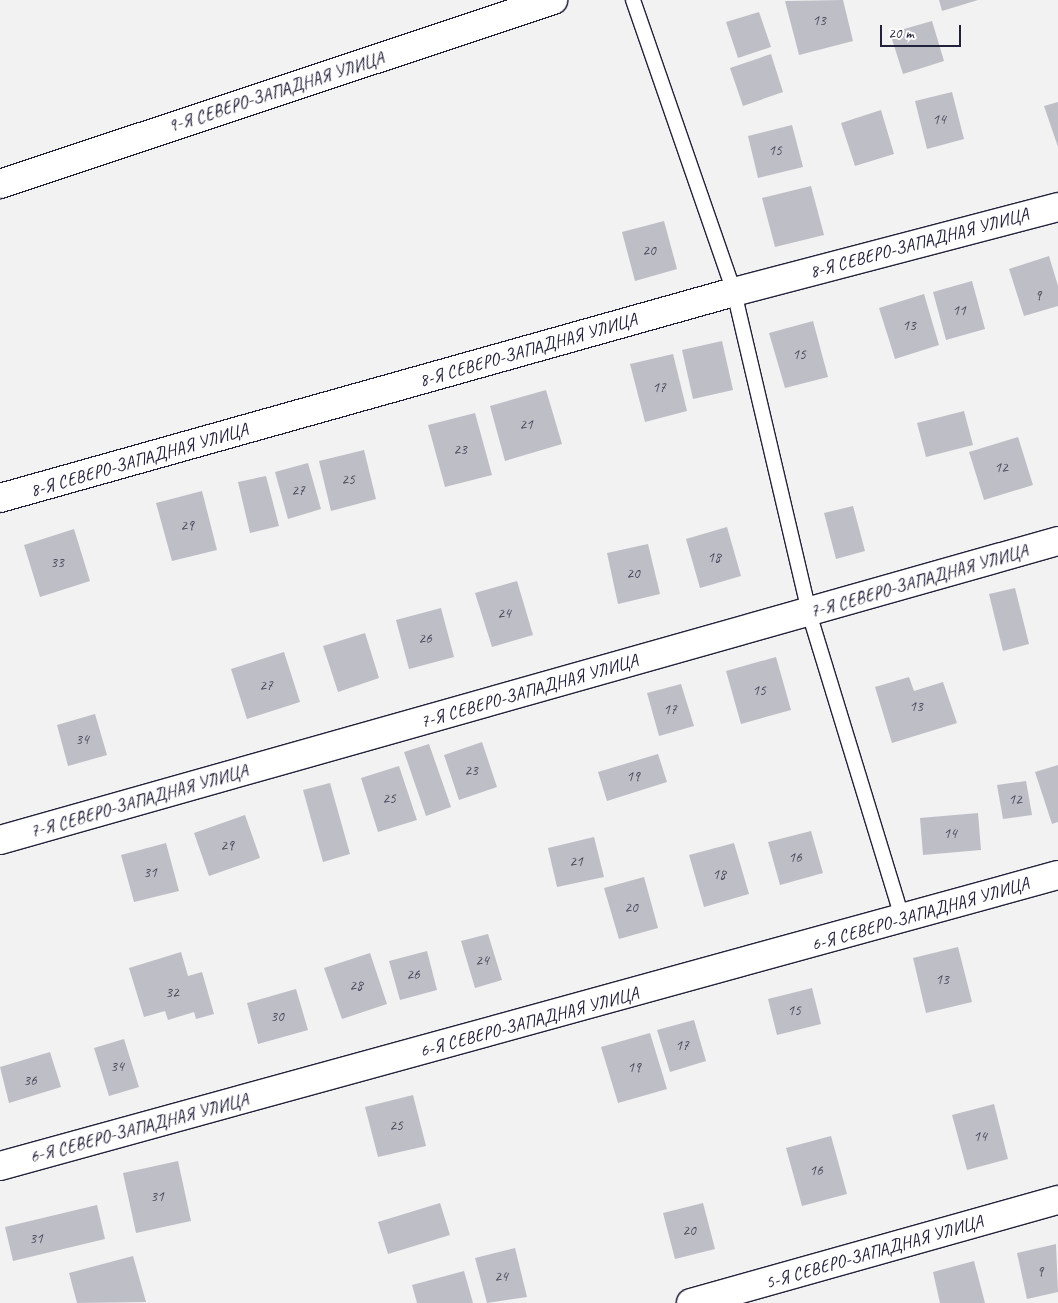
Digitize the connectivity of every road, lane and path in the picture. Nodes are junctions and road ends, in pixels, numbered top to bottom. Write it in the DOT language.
graph roads {
  1 [pos="553,0"];
  2 [pos="633,0"];
  3 [pos="0,184"];
  4 [pos="1058,206"];
  5 [pos="734,292"];
  6 [pos="0,498"];
  7 [pos="1058,541"];
  8 [pos="810,613"];
  9 [pos="0,840"];
  10 [pos="1058,875"];
  11 [pos="903,920"];
  12 [pos="0,1166"];
  13 [pos="1058,1200"];
  14 [pos="691,1303"];
  1 -- 3 [label="street, 9-Я СЕВЕРО-ЗАПАДНАЯ УЛИЦА"];
  2 -- 5 [label="lane"];
  4 -- 5 [label="street, 8-Я СЕВЕРО-ЗАПАДНАЯ УЛИЦА"];
  5 -- 6 [label="street, 8-Я СЕВЕРО-ЗАПАДНАЯ УЛИЦА"];
  5 -- 8 [label="lane"];
  7 -- 8 [label="street, 7-Я СЕВЕРО-ЗАПАДНАЯ УЛИЦА"];
  8 -- 9 [label="street, 7-Я СЕВЕРО-ЗАПАДНАЯ УЛИЦА"];
  8 -- 11 [label="lane"];
  10 -- 11 [label="street, 6-Я СЕВЕРО-ЗАПАДНАЯ УЛИЦА"];
  11 -- 12 [label="street, 6-Я СЕВЕРО-ЗАПАДНАЯ УЛИЦА"];
  13 -- 14 [label="street, 5-Я СЕВЕРО-ЗАПАДНАЯ УЛИЦА"];
}
